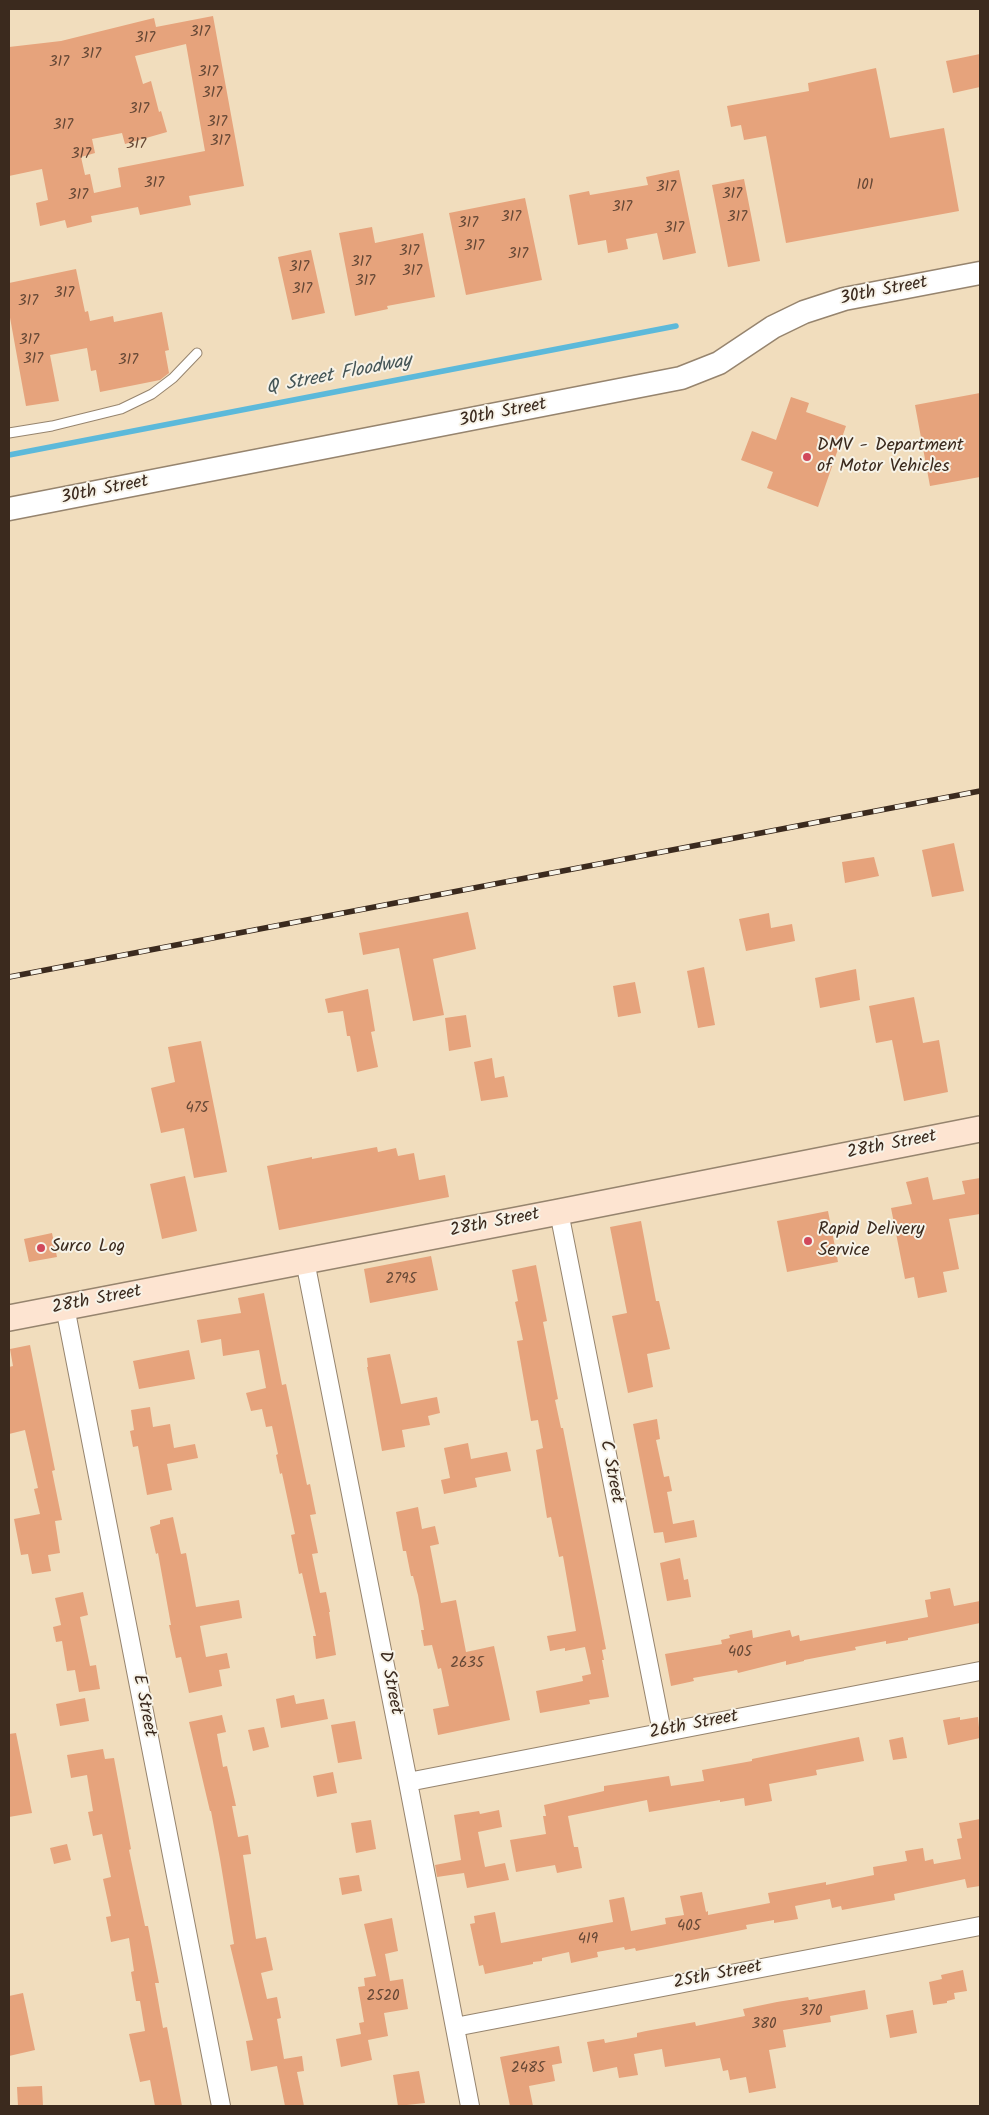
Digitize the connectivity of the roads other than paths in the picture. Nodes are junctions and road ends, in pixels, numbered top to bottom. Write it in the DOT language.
graph roads {
  1 [pos="980,273"];
  2 [pos="197,353"];
  3 [pos="9,433"];
  4 [pos="9,509"];
  5 [pos="980,1129"];
  6 [pos="559,1212"];
  7 [pos="304,1261"];
  8 [pos="65,1307"];
  9 [pos="9,1318"];
  10 [pos="980,1671"];
  11 [pos="662,1732"];
  12 [pos="408,1782"];
  13 [pos="980,1926"];
  14 [pos="455,2027"];
  15 [pos="220,2106"];
  16 [pos="470,2106"];
  1 -- 4 [label="street, 30th Street"];
  2 -- 3 [label="lane"];
  5 -- 6 [label="main road, 28th Street"];
  6 -- 7 [label="main road, 28th Street"];
  6 -- 11 [label="street, C Street"];
  7 -- 8 [label="main road, 28th Street"];
  7 -- 12 [label="street, D Street"];
  8 -- 9 [label="main road, 28th Street"];
  8 -- 15 [label="street, E Street"];
  10 -- 11 [label="street, 26th Street"];
  11 -- 12 [label="street, 26th Street"];
  12 -- 14 [label="street, D Street"];
  13 -- 14 [label="street, 25th Street"];
  14 -- 16 [label="street, D Street"];
}
